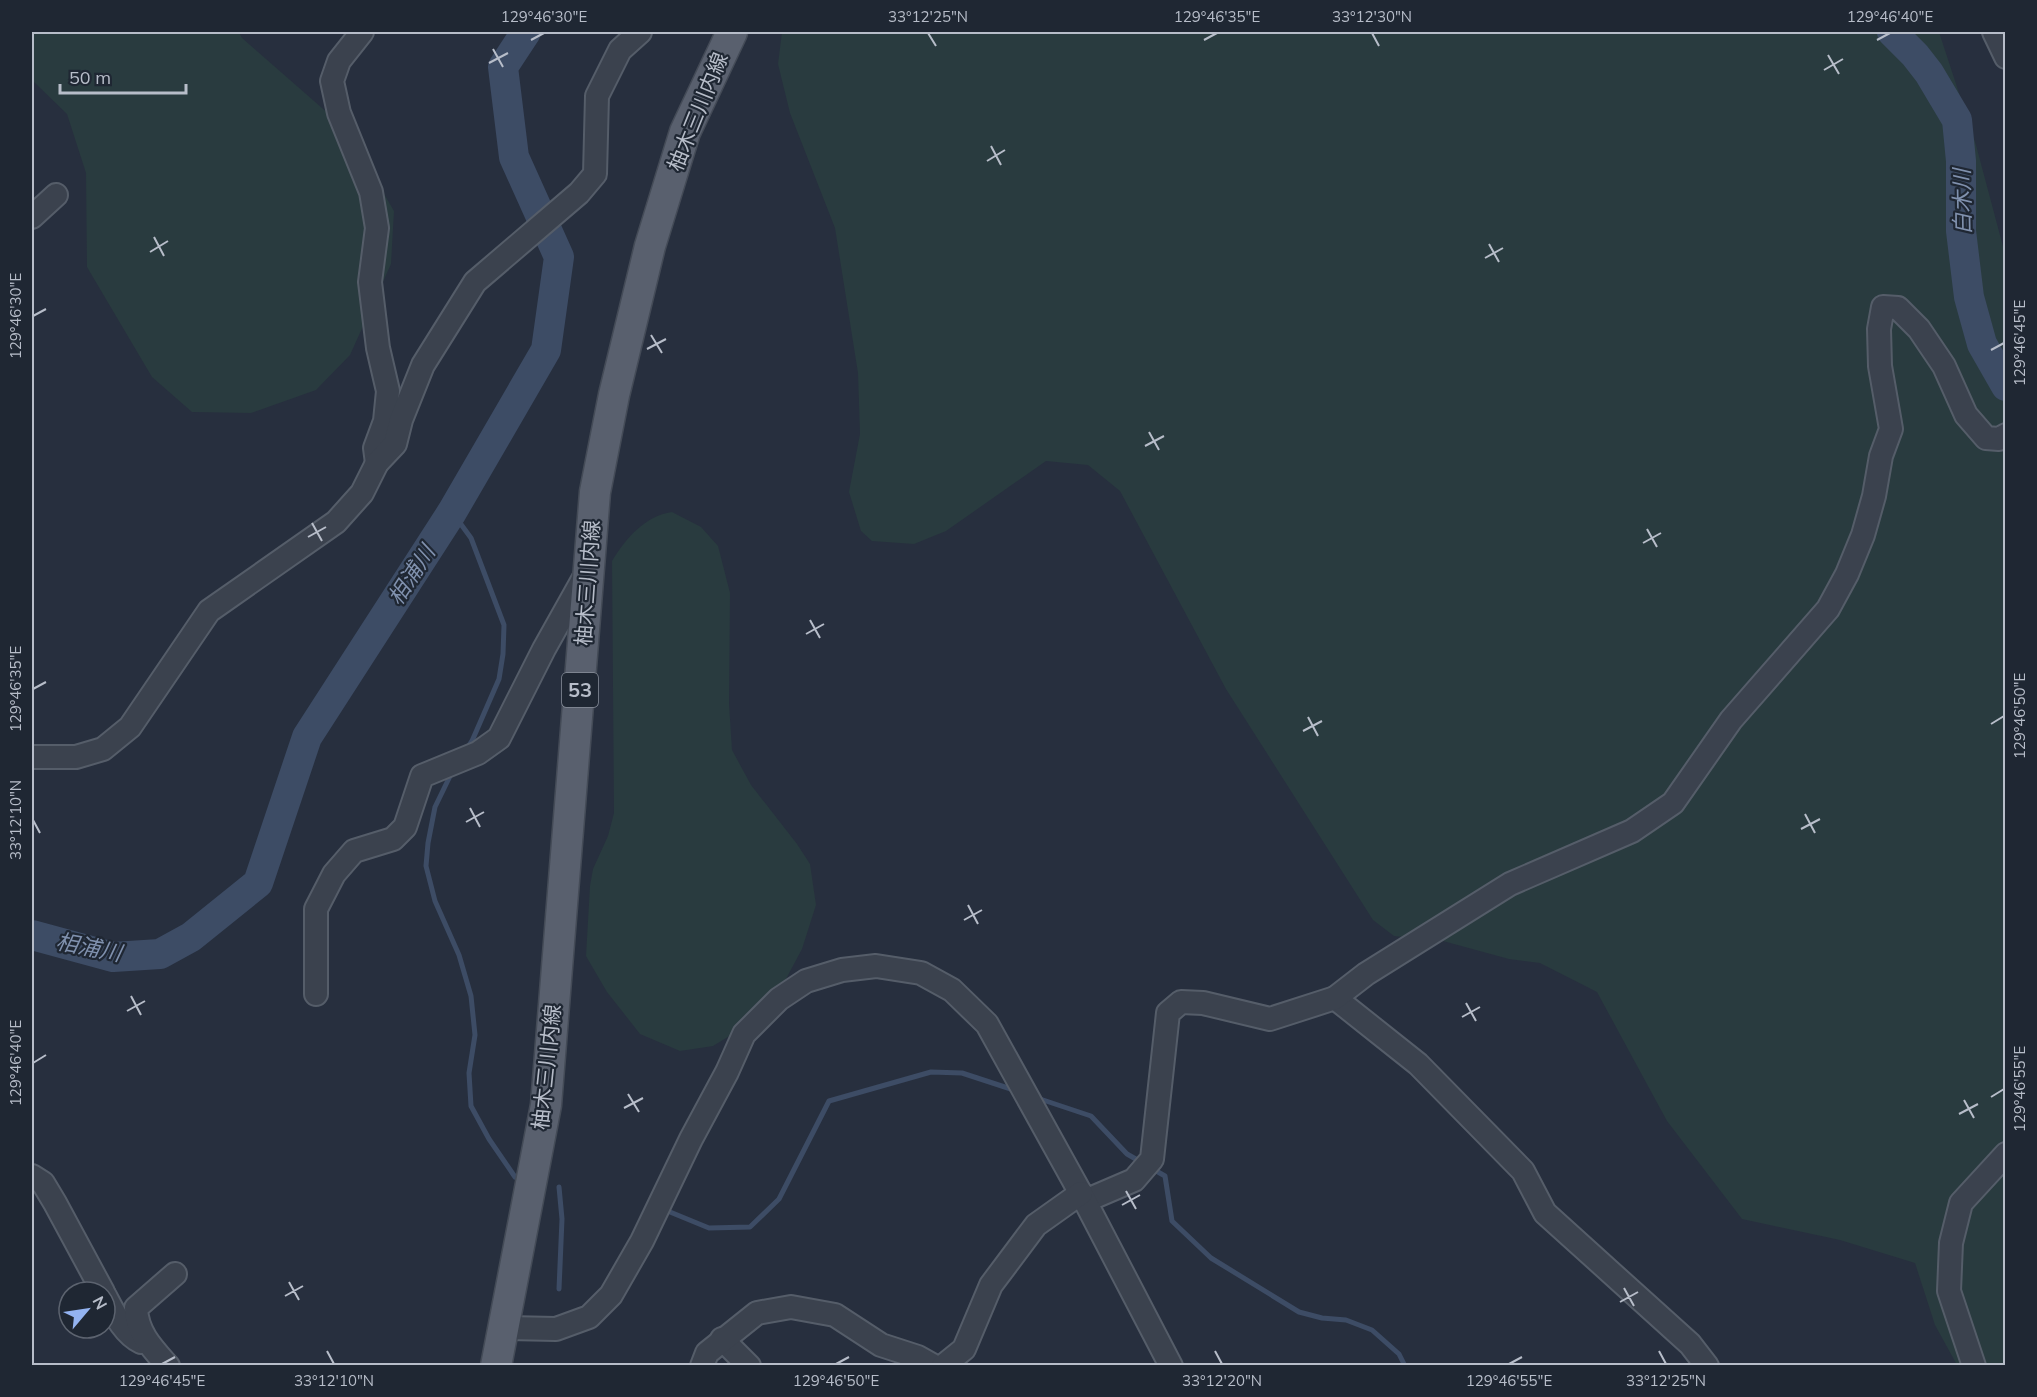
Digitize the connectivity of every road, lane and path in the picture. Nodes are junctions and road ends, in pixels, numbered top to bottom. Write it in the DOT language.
graph roads {
  1 [pos="362,32"];
  2 [pos="640,32"];
  3 [pos="732,32"];
  4 [pos="1994,32"];
  5 [pos="2006,57"];
  6 [pos="57,195"];
  7 [pos="32,217"];
  8 [pos="2006,435"];
  9 [pos="377,463"];
  10 [pos="589,567"];
  11 [pos="32,757"];
  12 [pos="316,994"];
  13 [pos="1335,998"];
  14 [pos="2006,1154"];
  15 [pos="32,1176"];
  16 [pos="1083,1197"];
  17 [pos="175,1274"];
  18 [pos="97,1280"];
  19 [pos="117,1318"];
  20 [pos="503,1328"];
  21 [pos="722,1339"];
  22 [pos="151,1347"];
  23 [pos="168,1365"];
  24 [pos="496,1365"];
  25 [pos="702,1365"];
  26 [pos="749,1365"];
  27 [pos="934,1365"];
  28 [pos="943,1365"];
  29 [pos="1171,1365"];
  30 [pos="1707,1365"];
  31 [pos="1974,1365"];
  1 -- 9 [label="street"];
  2 -- 9 [label="street"];
  3 -- 10 [label="main road, 柚木三川内線 / 53"];
  4 -- 5 [label="street"];
  6 -- 7 [label="street"];
  8 -- 13 [label="street"];
  9 -- 11 [label="street"];
  10 -- 12 [label="street"];
  10 -- 20 [label="main road, 柚木三川内線 / 53"];
  13 -- 16 [label="street"];
  13 -- 30 [label="street"];
  14 -- 31 [label="street"];
  15 -- 18 [label="street"];
  16 -- 20 [label="street"];
  16 -- 28 [label="street"];
  16 -- 29 [label="street"];
  17 -- 22 [label="street"];
  19 -- 22 [label="street"];
  20 -- 24 [label="main road, 柚木三川内線 / 53"];
  21 -- 25 [label="street"];
  21 -- 26 [label="street"];
  21 -- 27 [label="street"];
  22 -- 23 [label="street"];
}
